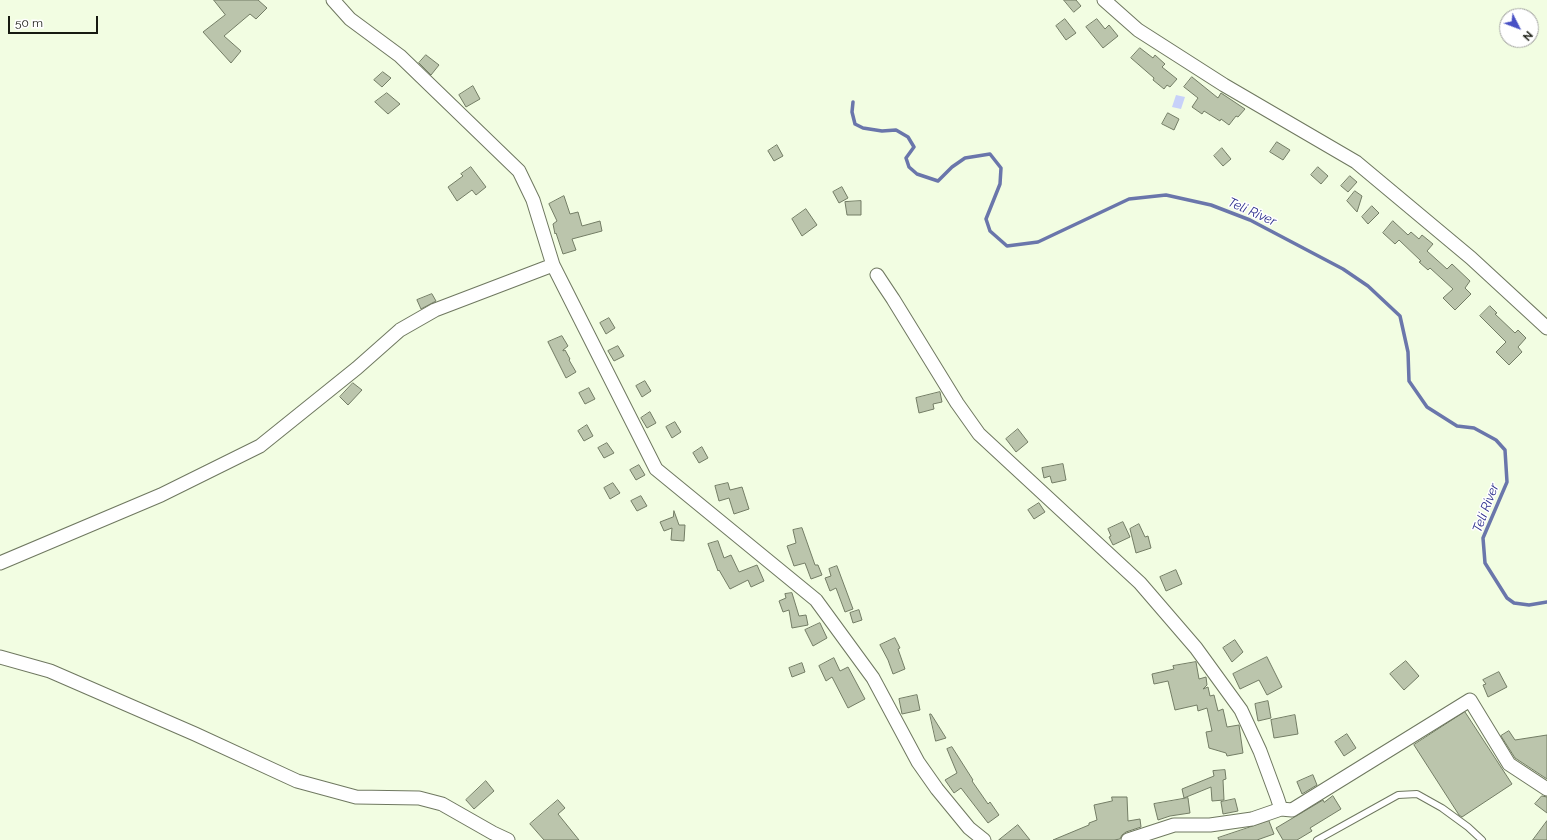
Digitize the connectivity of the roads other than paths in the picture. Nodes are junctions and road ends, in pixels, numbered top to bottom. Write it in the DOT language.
graph roads {
  1 [pos="333,0"];
  2 [pos="1104,0"];
  3 [pos="553,266"];
  4 [pos="877,275"];
  5 [pos="1547,328"];
  6 [pos="0,563"];
  7 [pos="0,658"];
  8 [pos="1547,789"];
  9 [pos="1281,810"];
  10 [pos="508,840"];
  11 [pos="984,840"];
  12 [pos="1128,840"];
  13 [pos="1317,840"];
  14 [pos="1482,840"];
  1 -- 3 [label="street"];
  2 -- 5 [label="street"];
  3 -- 6 [label="street"];
  3 -- 11 [label="street"];
  4 -- 9 [label="street"];
  7 -- 10 [label="street"];
  8 -- 9 [label="street"];
  9 -- 12 [label="street"];
  13 -- 14 [label="lane"];
}
